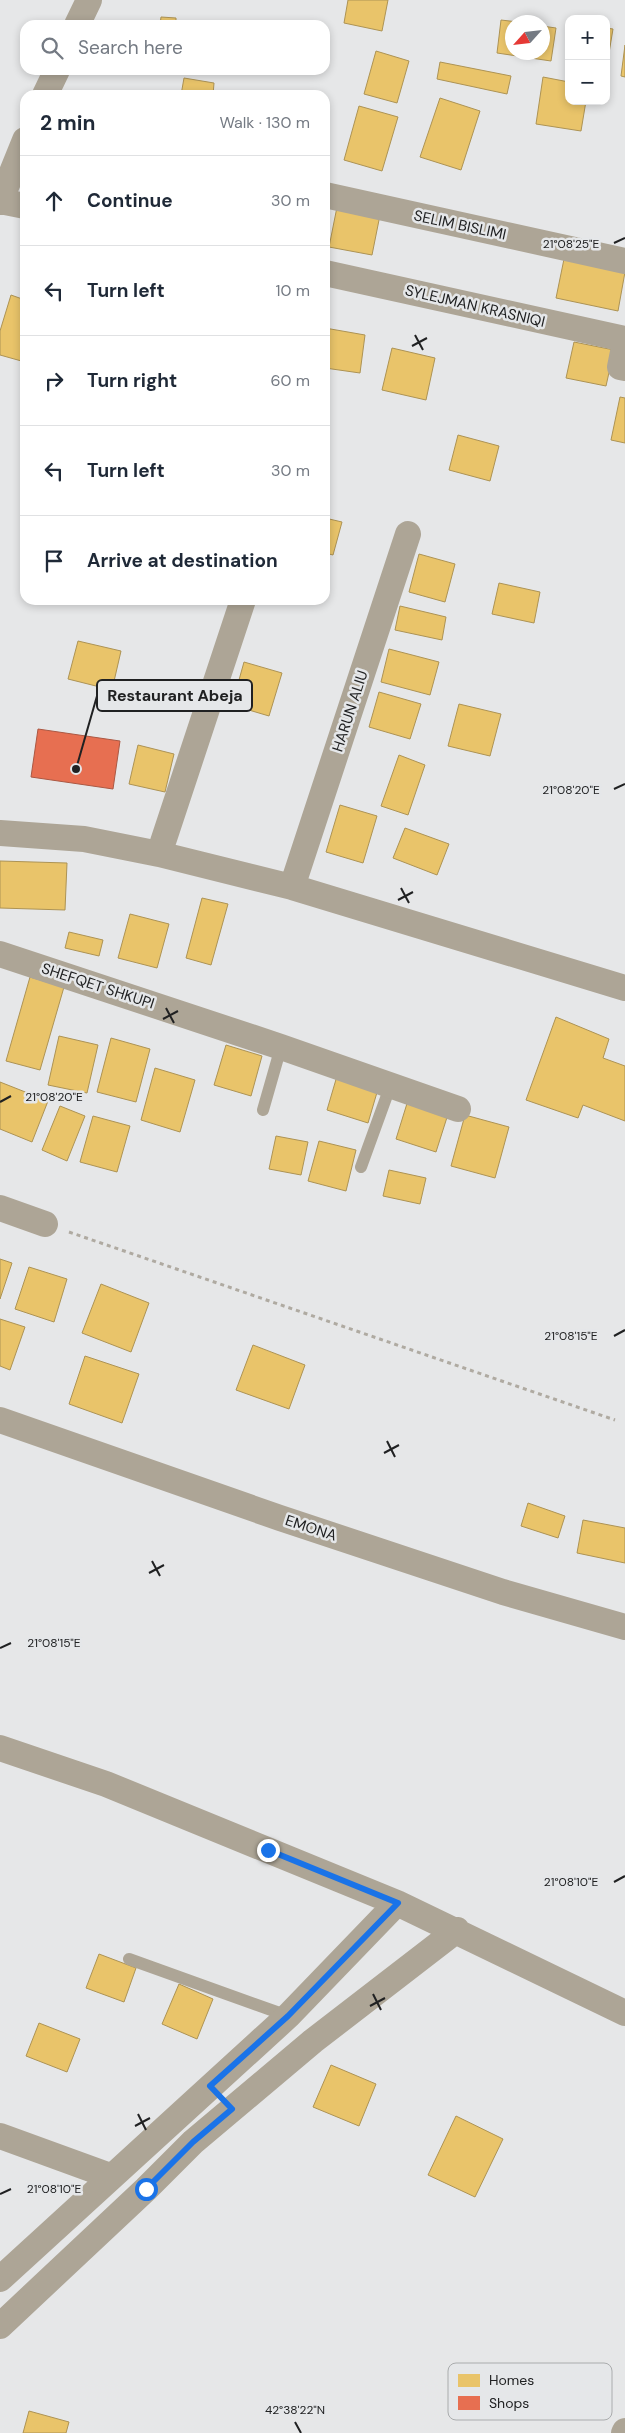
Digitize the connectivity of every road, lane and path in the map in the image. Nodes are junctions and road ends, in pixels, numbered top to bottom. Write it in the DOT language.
graph roads {
  1 [pos="88,0"];
  2 [pos="79,20"];
  3 [pos="55,75"];
  4 [pos="47,90"];
  5 [pos="20,152"];
  6 [pos="330,196"];
  7 [pos="0,201"];
  8 [pos="20,205"];
  9 [pos="625,261"];
  10 [pos="330,274"];
  11 [pos="625,341"];
  12 [pos="625,368"];
  13 [pos="408,534"];
  14 [pos="242,605"];
  15 [pos="0,834"];
  16 [pos="159,854"];
  17 [pos="292,888"];
  18 [pos="0,954"];
  19 [pos="625,988"];
  20 [pos="281,1047"];
  21 [pos="390,1087"];
  22 [pos="458,1109"];
  23 [pos="263,1110"];
  24 [pos="361,1167"];
  25 [pos="0,1208"];
  26 [pos="45,1224"];
  27 [pos="0,1420"];
  28 [pos="615,1420"];
  29 [pos="625,1627"];
  30 [pos="0,1748"];
  31 [pos="398,1903"];
  32 [pos="457,1930"];
  33 [pos="129,1959"];
  34 [pos="625,2013"];
  35 [pos="288,2016"];
  36 [pos="210,2086"];
  37 [pos="232,2109"];
  38 [pos="0,2136"];
  39 [pos="110,2176"];
  40 [pos="0,2279"];
  41 [pos="0,2326"];
  1 -- 2 [label="street"];
  3 -- 4 [label="street"];
  5 -- 7 [label="street"];
  6 -- 9 [label="street, SELIM BISLIMI"];
  7 -- 8 [label="street"];
  10 -- 11 [label="street, SYLEJMAN KRASNIQI"];
  11 -- 12 [label="street, SYLEJMAN KRASNIQI"];
  13 -- 17 [label="street, HARUN ALIU"];
  14 -- 16 [label="street"];
  15 -- 16 [label="street"];
  16 -- 17 [label="street"];
  17 -- 19 [label="street"];
  18 -- 20 [label="street, SHEFQET SHKUPI"];
  20 -- 21 [label="street, SHEFQET SHKUPI"];
  20 -- 23 [label="lane"];
  21 -- 22 [label="street, SHEFQET SHKUPI"];
  21 -- 24 [label="lane"];
  25 -- 26 [label="street"];
  26 -- 28 [label="path"];
  27 -- 29 [label="street, EMONA"];
  30 -- 31 [label="street"];
  31 -- 32 [label="street"];
  31 -- 35 [label="street"];
  32 -- 34 [label="street"];
  32 -- 37 [label="street"];
  33 -- 35 [label="lane"];
  35 -- 36 [label="street"];
  36 -- 37 [label="street"];
  36 -- 39 [label="street"];
  37 -- 41 [label="street"];
  38 -- 39 [label="street"];
  39 -- 40 [label="street"];
}
